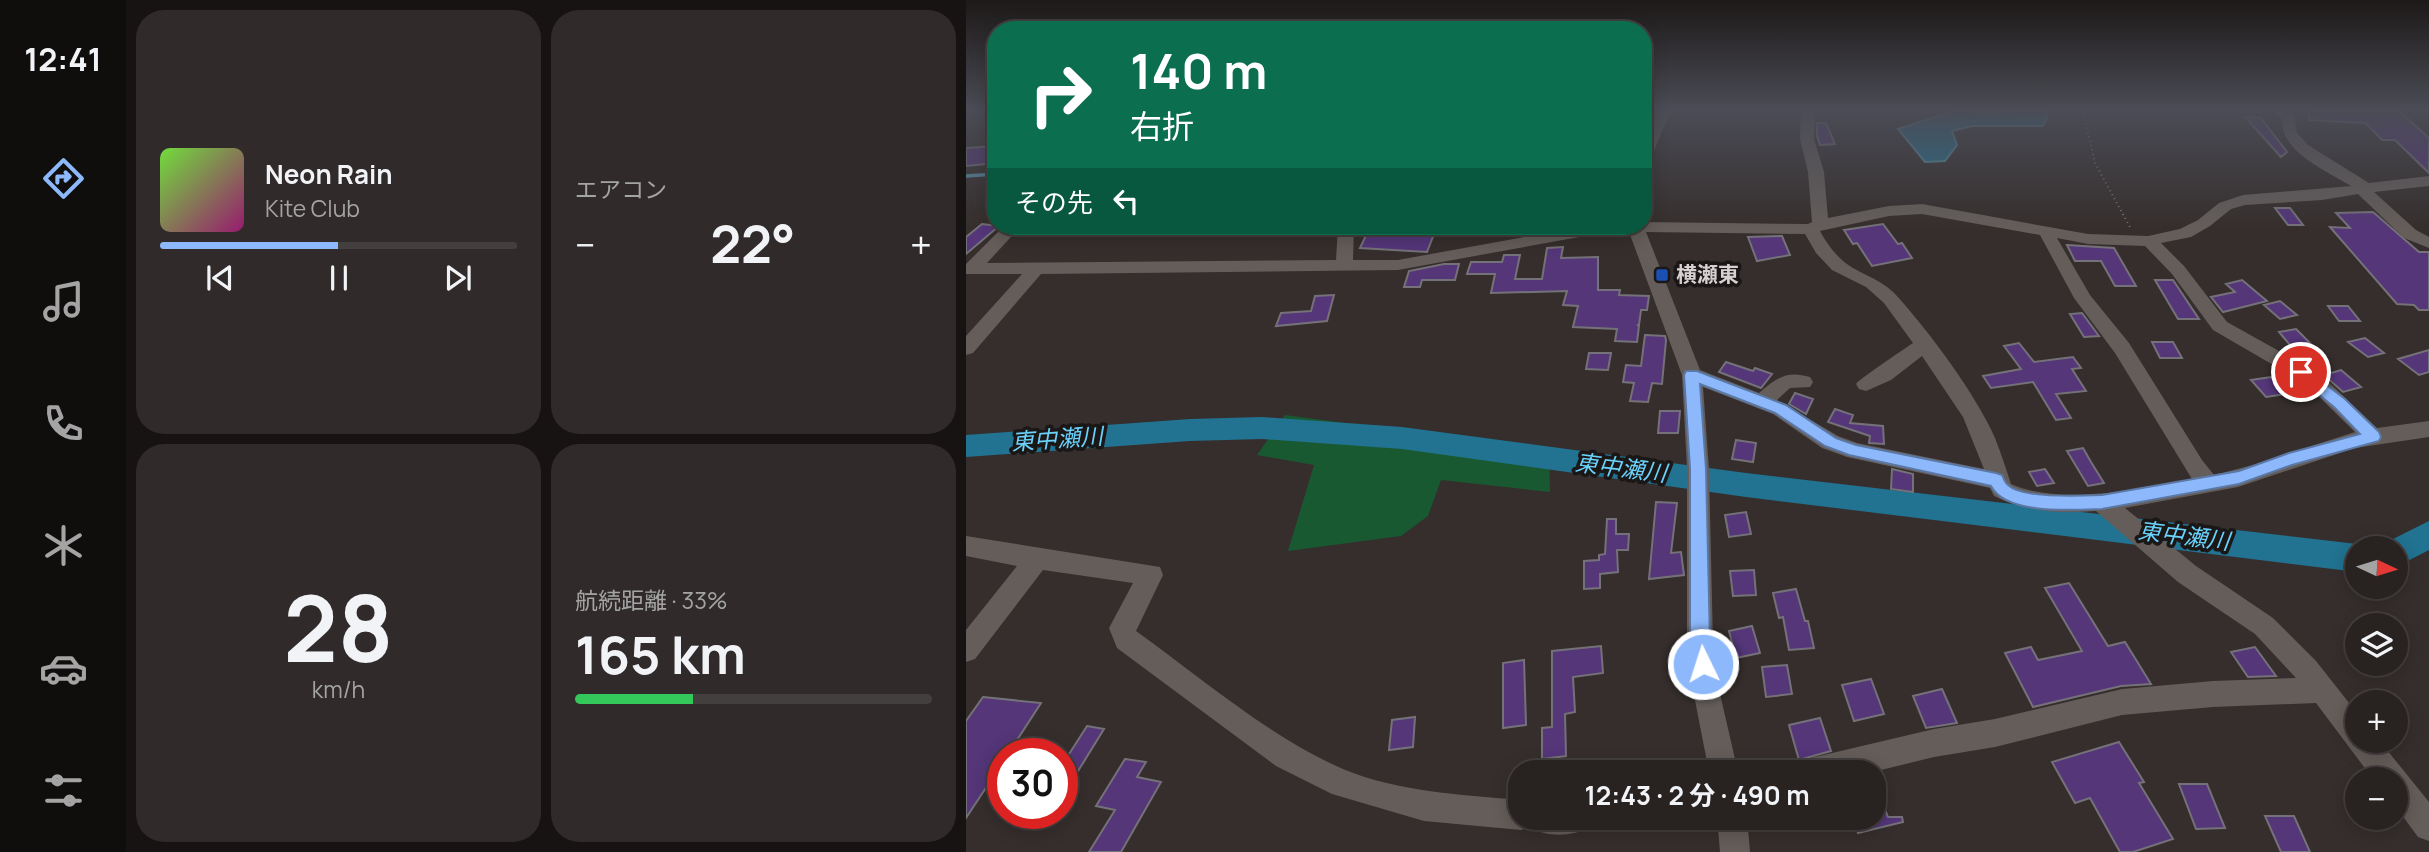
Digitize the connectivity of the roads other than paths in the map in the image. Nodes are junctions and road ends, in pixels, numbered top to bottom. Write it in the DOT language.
graph roads {
  1 [pos="1810,150"];
  2 [pos="2308,150"];
  3 [pos="2429,181"];
  4 [pos="2363,188"];
  5 [pos="1652,226"];
  6 [pos="1816,226"];
  7 [pos="2049,232"];
  8 [pos="1004,235"];
  9 [pos="1346,235"];
  10 [pos="1563,235"];
  11 [pos="1638,235"];
  12 [pos="2143,241"];
  13 [pos="2429,243"];
  14 [pos="1343,266"];
  15 [pos="1037,268"];
  16 [pos="969,269"];
  17 [pos="1924,344"];
  18 [pos="966,348"];
  19 [pos="1692,375"];
  20 [pos="1803,382"];
  21 [pos="1866,384"];
  22 [pos="1763,401"];
  23 [pos="2429,429"];
  24 [pos="2373,437"];
  25 [pos="1996,480"];
  26 [pos="2209,484"];
  27 [pos="2102,502"];
  28 [pos="966,546"];
  29 [pos="1037,559"];
  30 [pos="966,650"];
  31 [pos="2322,690"];
  32 [pos="2345,720"];
  33 [pos="2371,753"];
  34 [pos="1722,760"];
  35 [pos="1862,760"];
  36 [pos="2382,767"];
  37 [pos="2408,799"];
  38 [pos="1508,814"];
  39 [pos="2429,826"];
  40 [pos="1732,830"];
  41 [pos="1735,852"];
  1 -- 6 [label="street"];
  2 -- 4 [label="street"];
  3 -- 4 [label="street"];
  4 -- 12 [label="street"];
  4 -- 13 [label="street"];
  5 -- 6 [label="street"];
  6 -- 7 [label="street"];
  6 -- 17 [label="street"];
  7 -- 12 [label="street"];
  7 -- 26 [label="street"];
  8 -- 16 [label="street"];
  9 -- 14 [label="street"];
  10 -- 14 [label="street"];
  11 -- 19 [label="street"];
  12 -- 24 [label="street"];
  14 -- 15 [label="street"];
  15 -- 16 [label="street"];
  15 -- 18 [label="street"];
  17 -- 21 [label="street"];
  17 -- 25 [label="street"];
  19 -- 22 [label="street"];
  19 -- 34 [label="street"];
  20 -- 22 [label="street"];
  22 -- 25 [label="street"];
  23 -- 24 [label="street"];
  24 -- 26 [label="street"];
  25 -- 27 [label="street"];
  26 -- 27 [label="street"];
  27 -- 31 [label="street"];
  28 -- 29 [label="street"];
  29 -- 30 [label="street"];
  29 -- 38 [label="street"];
  31 -- 32 [label="street"];
  31 -- 35 [label="street"];
  33 -- 36 [label="street"];
  37 -- 39 [label="street"];
  40 -- 41 [label="street"];
}
